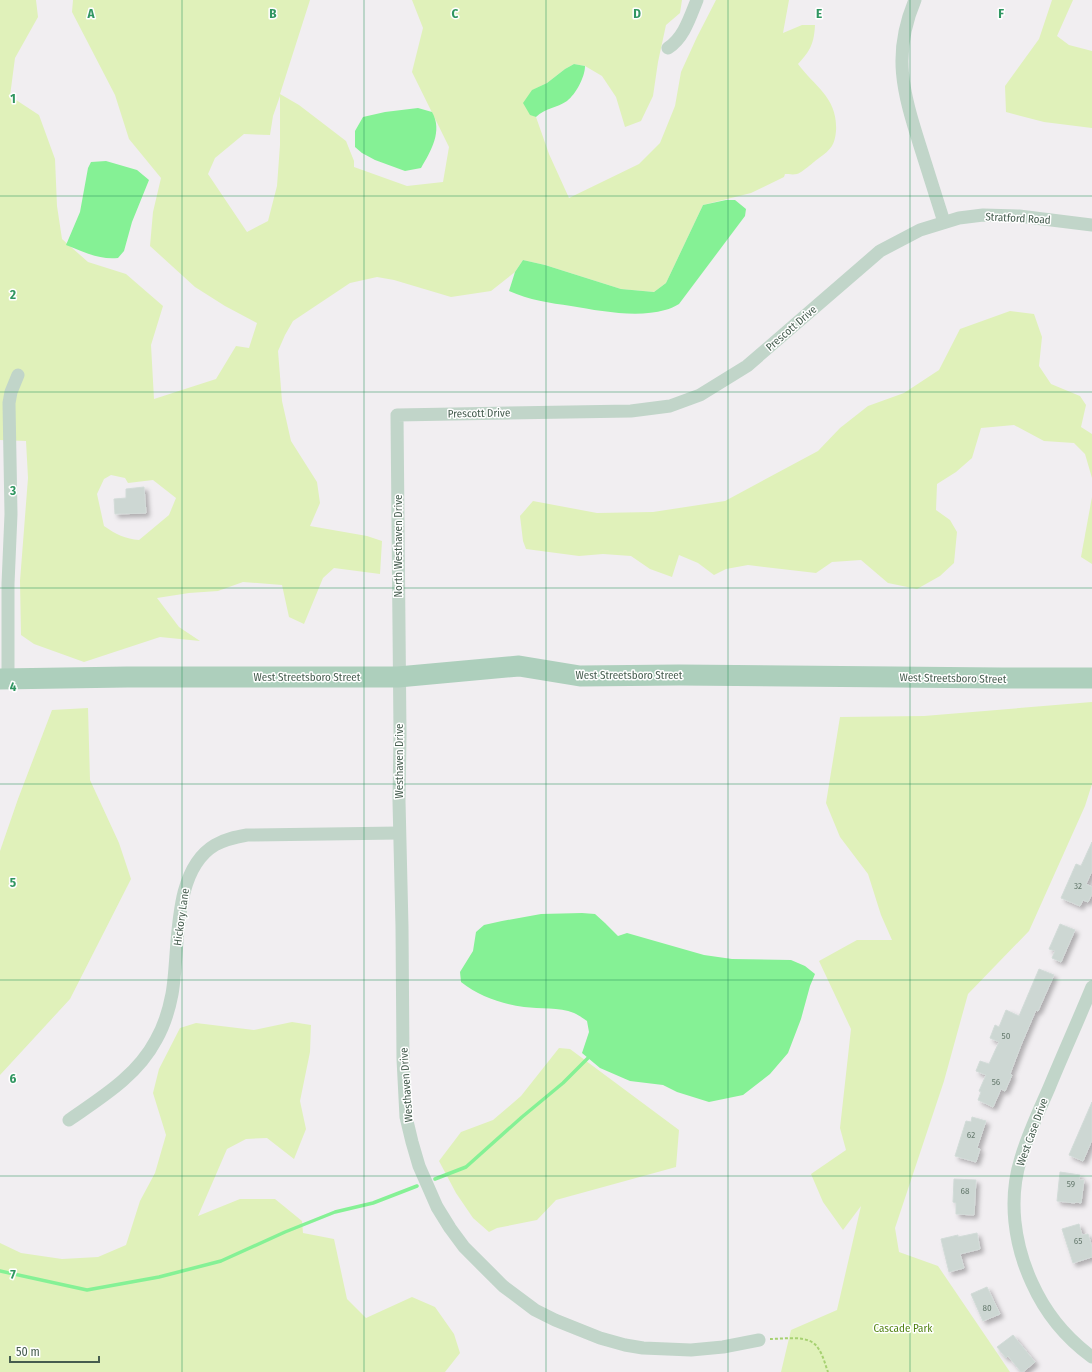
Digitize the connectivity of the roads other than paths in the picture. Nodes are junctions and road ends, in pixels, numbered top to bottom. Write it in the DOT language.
graph roads {
  1 [pos="697,0"];
  2 [pos="915,0"];
  3 [pos="668,48"];
  4 [pos="944,222"];
  5 [pos="1092,225"];
  6 [pos="18,375"];
  7 [pos="397,415"];
  8 [pos="398,677"];
  9 [pos="1092,678"];
  10 [pos="4,679"];
  11 [pos="399,833"];
  12 [pos="1092,987"];
  13 [pos="69,1120"];
  14 [pos="759,1340"];
  15 [pos="1092,1357"];
  1 -- 3 [label="street"];
  2 -- 4 [label="street"];
  4 -- 5 [label="street, Stratford Road"];
  4 -- 7 [label="street, Prescott Drive"];
  6 -- 10 [label="street"];
  7 -- 8 [label="street, North Westhaven Drive"];
  8 -- 9 [label="main road, West Streetsboro Street"];
  8 -- 10 [label="main road, West Streetsboro Street"];
  8 -- 11 [label="street, Westhaven Drive"];
  11 -- 13 [label="street, Hickory Lane"];
  11 -- 14 [label="street, Westhaven Drive"];
  12 -- 15 [label="street, West Case Drive"];
}
